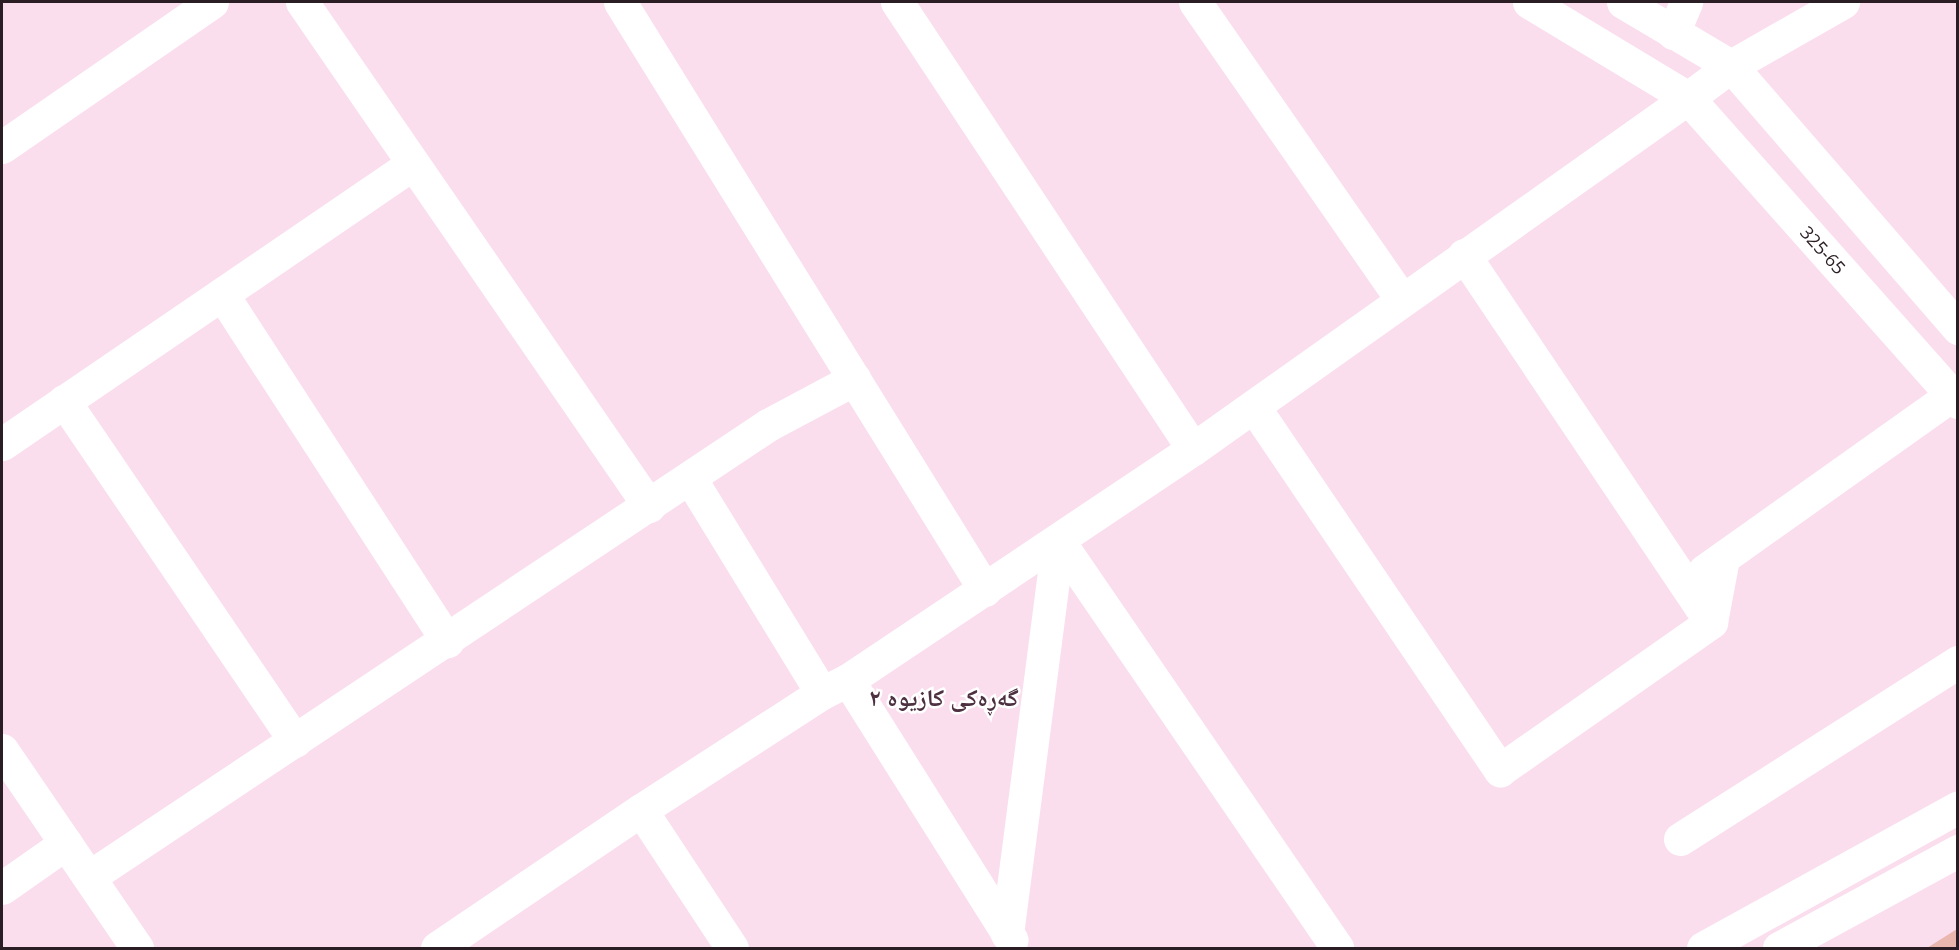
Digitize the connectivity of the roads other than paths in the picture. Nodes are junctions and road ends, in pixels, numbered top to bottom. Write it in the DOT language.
graph roads {
  1 [pos="212,2"];
  2 [pos="302,2"];
  3 [pos="620,2"];
  4 [pos="897,2"];
  5 [pos="1195,2"];
  6 [pos="1528,2"];
  7 [pos="1623,2"];
  8 [pos="1686,2"];
  9 [pos="1843,2"];
  10 [pos="1673,33"];
  11 [pos="1731,66"];
  12 [pos="1688,98"];
  13 [pos="2,147"];
  14 [pos="413,164"];
  15 [pos="1464,255"];
  16 [pos="222,294"];
  17 [pos="1402,300"];
  18 [pos="1958,328"];
  19 [pos="854,379"];
  20 [pos="1955,399"];
  21 [pos="64,401"];
  22 [pos="1254,407"];
  23 [pos="2,444"];
  24 [pos="1192,449"];
  25 [pos="690,478"];
  26 [pos="649,506"];
  27 [pos="1058,540"];
  28 [pos="1723,558"];
  29 [pos="1685,584"];
  30 [pos="985,590"];
  31 [pos="1711,622"];
  32 [pos="447,641"];
  33 [pos="1958,662"];
  34 [pos="835,687"];
  35 [pos="295,741"];
  36 [pos="2,750"];
  37 [pos="1958,807"];
  38 [pos="641,810"];
  39 [pos="1680,839"];
  40 [pos="66,843"];
  41 [pos="1958,851"];
  42 [pos="89,877"];
  43 [pos="2,888"];
  44 [pos="1013,941"];
  45 [pos="137,948"];
  46 [pos="437,948"];
  47 [pos="732,948"];
  48 [pos="1337,948"];
  49 [pos="1703,948"];
  50 [pos="1779,948"];
  1 -- 13 [label="street"];
  2 -- 14 [label="street"];
  3 -- 19 [label="street"];
  4 -- 24 [label="street"];
  5 -- 17 [label="street"];
  6 -- 12 [label="street, 325-65"];
  7 -- 10 [label="street"];
  8 -- 10 [label="street"];
  9 -- 11 [label="street"];
  10 -- 11 [label="street"];
  11 -- 12 [label="street"];
  11 -- 18 [label="street"];
  12 -- 15 [label="street"];
  12 -- 20 [label="street, 325-65"];
  14 -- 16 [label="street"];
  14 -- 26 [label="street"];
  15 -- 17 [label="street"];
  15 -- 29 [label="street"];
  16 -- 21 [label="street"];
  16 -- 32 [label="street"];
  17 -- 22 [label="street"];
  19 -- 25 [label="street"];
  19 -- 30 [label="street"];
  20 -- 28 [label="street"];
  21 -- 23 [label="street"];
  21 -- 35 [label="street"];
  22 -- 24 [label="street"];
  22 -- 31 [label="street"];
  24 -- 27 [label="street"];
  25 -- 26 [label="street"];
  25 -- 34 [label="street"];
  26 -- 32 [label="street"];
  27 -- 30 [label="street"];
  27 -- 44 [label="street"];
  27 -- 48 [label="street"];
  28 -- 29 [label="street"];
  28 -- 31 [label="street"];
  29 -- 31 [label="street"];
  30 -- 34 [label="street"];
  32 -- 35 [label="street"];
  33 -- 39 [label="street"];
  34 -- 38 [label="street"];
  34 -- 44 [label="street"];
  35 -- 42 [label="street"];
  36 -- 40 [label="street"];
  37 -- 49 [label="street"];
  38 -- 46 [label="street"];
  38 -- 47 [label="street"];
  40 -- 42 [label="street"];
  40 -- 43 [label="street"];
  41 -- 50 [label="street"];
  42 -- 45 [label="street"];
}
